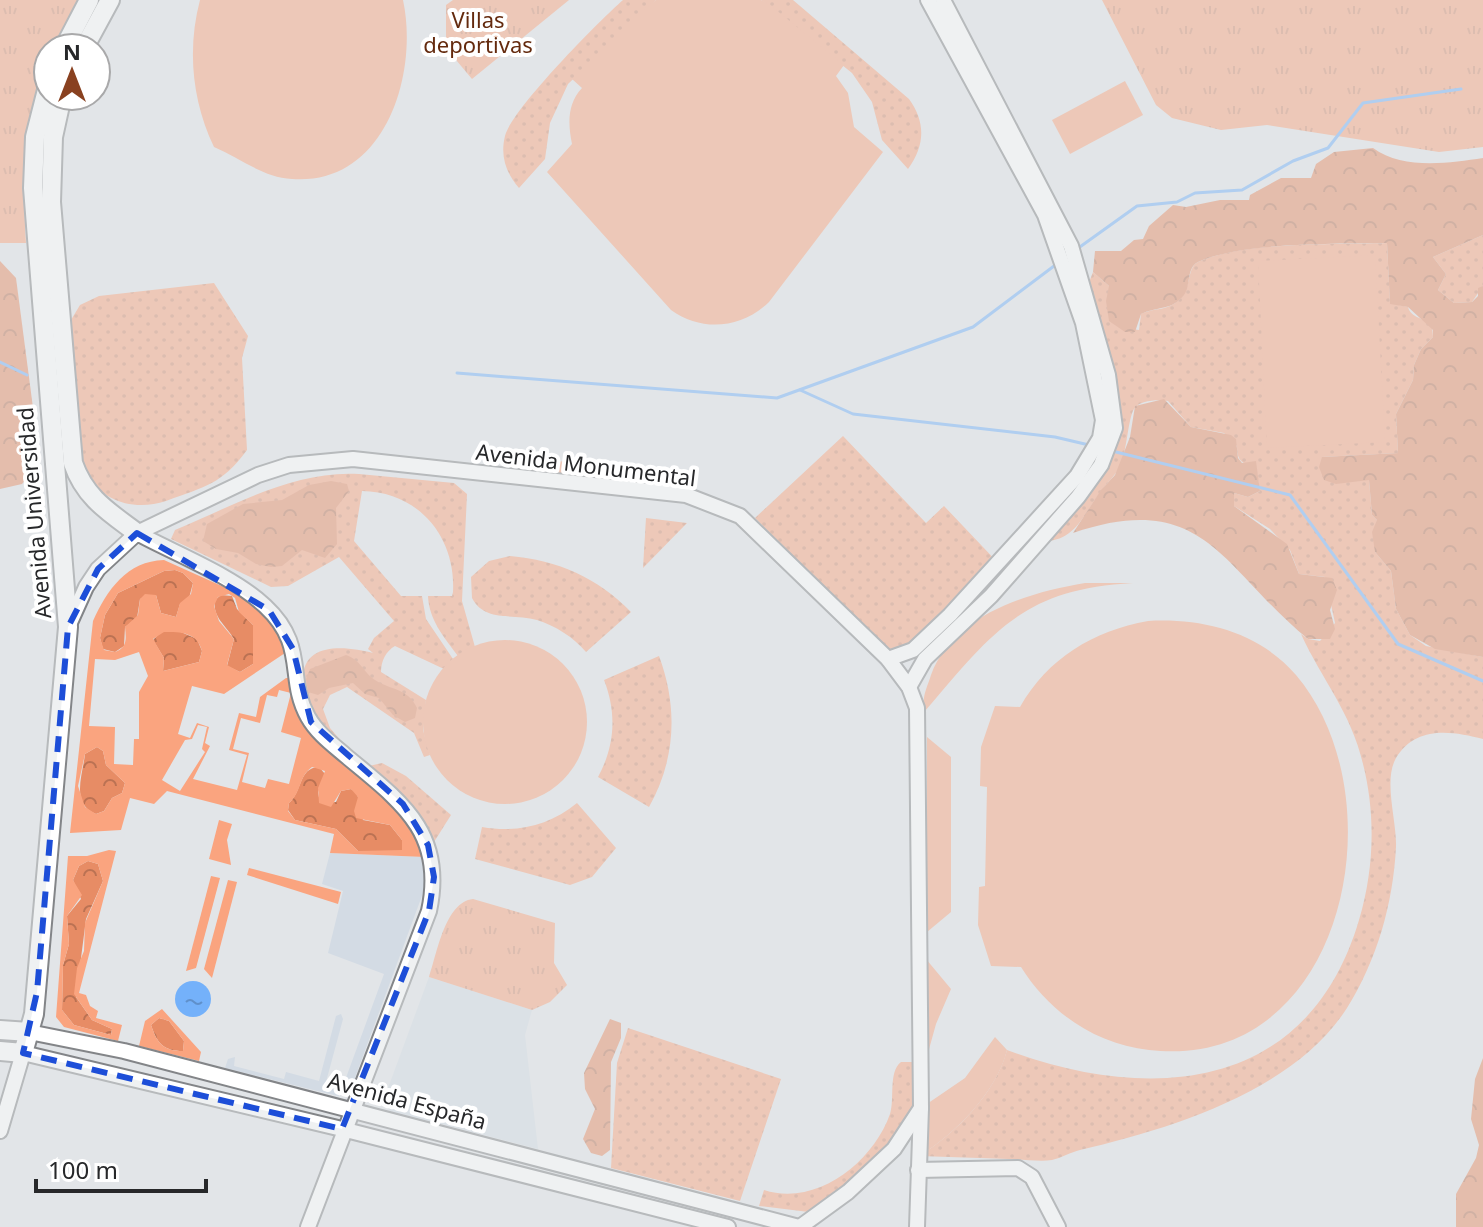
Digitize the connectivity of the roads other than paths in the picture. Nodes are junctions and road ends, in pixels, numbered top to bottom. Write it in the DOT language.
graph roads {
  1 [pos="89,0"];
  2 [pos="110,0"];
  3 [pos="928,0"];
  4 [pos="943,0"];
  5 [pos="72,32"];
  6 [pos="93,32"];
  7 [pos="41,112"];
  8 [pos="58,112"];
  9 [pos="1050,212"];
  10 [pos="1099,455"];
  11 [pos="137,533"];
  12 [pos="999,562"];
  13 [pos="1010,572"];
  14 [pos="68,627"];
  15 [pos="888,659"];
  16 [pos="909,687"];
  17 [pos="0,1030"];
  18 [pos="29,1032"];
  19 [pos="0,1051"];
  20 [pos="23,1053"];
  21 [pos="921,1108"];
  22 [pos="350,1111"];
  23 [pos="342,1129"];
  24 [pos="0,1131"];
  25 [pos="918,1170"];
  26 [pos="660,1211"];
  27 [pos="308,1227"];
  28 [pos="655,1227"];
  29 [pos="728,1227"];
  30 [pos="800,1227"];
  31 [pos="917,1227"];
  32 [pos="1058,1227"];
  1 -- 5 [label="street"];
  2 -- 6 [label="street"];
  3 -- 9 [label="street"];
  4 -- 9 [label="street"];
  7 -- 14 [label="street, Avenida Universidad"];
  8 -- 11 [label="street, Avenida Universidad"];
  9 -- 10 [label="street"];
  10 -- 12 [label="street"];
  10 -- 13 [label="street"];
  11 -- 14 [label="street, Avenida Monumental"];
  11 -- 15 [label="street, Avenida Monumental"];
  11 -- 22 [label="street"];
  12 -- 13 [label="street"];
  12 -- 15 [label="street"];
  13 -- 16 [label="street"];
  14 -- 18 [label="street, Avenida Universidad"];
  15 -- 16 [label="street, Avenida Monumental"];
  16 -- 21 [label="street, Avenida Monumental"];
  17 -- 18 [label="street, Avenida España"];
  18 -- 20 [label="street, Avenida Universidad"];
  18 -- 22 [label="street, Avenida España"];
  19 -- 20 [label="street, Avenida España"];
  20 -- 23 [label="street, Avenida España"];
  20 -- 24 [label="street"];
  21 -- 25 [label="street, Avenida Monumental"];
  21 -- 30 [label="street"];
  22 -- 23 [label="street"];
  22 -- 30 [label="street, Avenida España"];
  23 -- 26 [label="street, Avenida España"];
  23 -- 27 [label="street"];
  25 -- 31 [label="street, Avenida Monumental"];
  25 -- 32 [label="street"];
  26 -- 28 [label="street"];
  26 -- 29 [label="street, Avenida España"];
}
